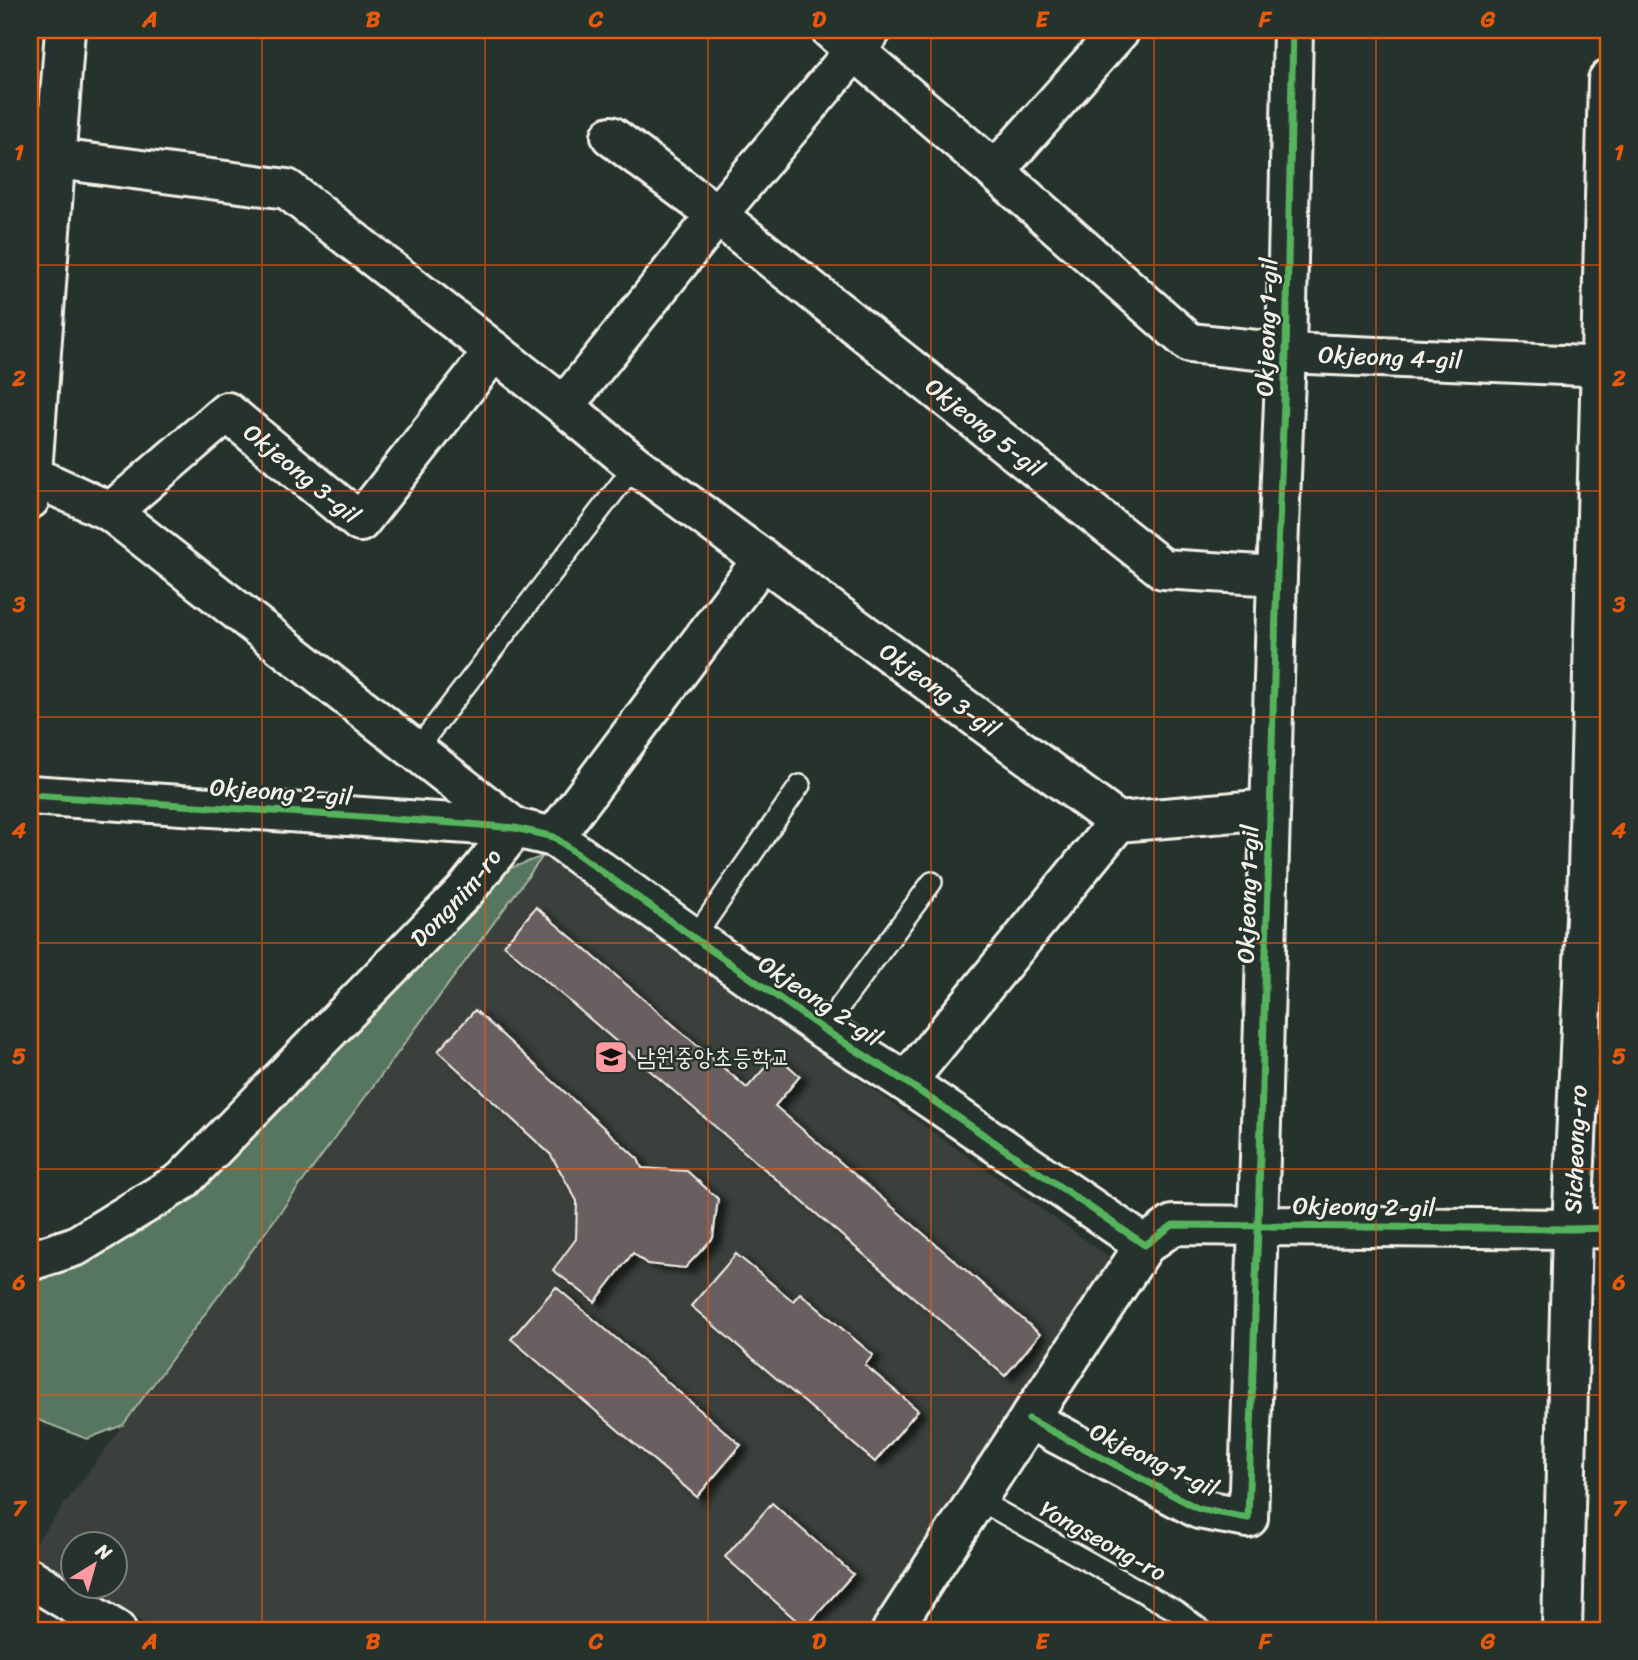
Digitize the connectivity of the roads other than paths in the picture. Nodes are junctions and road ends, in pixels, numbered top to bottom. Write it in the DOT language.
graph roads {
  1 [pos="65,30"];
  2 [pos="1120,30"];
  3 [pos="1293,30"];
  4 [pos="853,37"];
  5 [pos="1608,80"];
  6 [pos="611,136"];
  7 [pos="57,159"];
  8 [pos="995,171"];
  9 [pos="717,215"];
  10 [pos="494,351"];
  11 [pos="1286,353"];
  12 [pos="1604,367"];
  13 [pos="564,405"];
  14 [pos="32,434"];
  15 [pos="635,465"];
  16 [pos="31,487"];
  17 [pos="111,512"];
  18 [pos="763,559"];
  19 [pos="1277,576"];
  20 [pos="416,750"];
  21 [pos="800,785"];
  22 [pos="30,795"];
  23 [pos="1270,809"];
  24 [pos="1118,822"];
  25 [pos="515,828"];
  26 [pos="554,837"];
  27 [pos="1598,873"];
  28 [pos="933,883"];
  29 [pos="694,939"];
  30 [pos="823,1029"];
  31 [pos="906,1082"];
  32 [pos="1258,1225"];
  33 [pos="1590,1229"];
  34 [pos="1145,1245"];
  35 [pos="30,1261"];
  36 [pos="1029,1419"];
  37 [pos="977,1499"];
  38 [pos="30,1578"];
  39 [pos="116,1630"];
  40 [pos="892,1630"];
  41 [pos="1202,1630"];
  42 [pos="1562,1630"];
  1 -- 7 [label="street, Dongnim-ro"];
  2 -- 8 [label="street"];
  3 -- 11 [label="street, Okjeong 1-gil"];
  4 -- 8 [label="street, Okjeong 4-gil"];
  4 -- 9 [label="street"];
  5 -- 12 [label="street, Sicheong-ro"];
  6 -- 9 [label="street, Okjeong 5-gil"];
  7 -- 10 [label="street, Okjeong 3-gil"];
  7 -- 14 [label="street, Dongnim-ro"];
  8 -- 11 [label="street, Okjeong 4-gil"];
  9 -- 13 [label="street"];
  9 -- 19 [label="street, Okjeong 5-gil"];
  10 -- 13 [label="street, Okjeong 3-gil"];
  10 -- 17 [label="street, Okjeong 3-gil"];
  11 -- 12 [label="street, Okjeong 4-gil"];
  11 -- 19 [label="street, Okjeong 1-gil"];
  12 -- 27 [label="street, Sicheong-ro"];
  13 -- 15 [label="street, Okjeong 3-gil"];
  14 -- 16 [label="street, Dongnim-ro"];
  15 -- 18 [label="street, Okjeong 3-gil"];
  15 -- 20 [label="lane"];
  16 -- 17 [label="street, Dongnim-ro"];
  17 -- 20 [label="street, Dongnim-ro"];
  18 -- 24 [label="street, Okjeong 3-gil"];
  18 -- 26 [label="street"];
  19 -- 23 [label="street, Okjeong 1-gil"];
  20 -- 25 [label="street, Dongnim-ro"];
  21 -- 29 [label="lane"];
  22 -- 25 [label="street, Okjeong 2-gil"];
  23 -- 24 [label="street"];
  23 -- 32 [label="street, Okjeong 1-gil"];
  24 -- 31 [label="street"];
  25 -- 26 [label="street, Okjeong 2-gil"];
  25 -- 35 [label="street, Dongnim-ro"];
  26 -- 29 [label="street, Okjeong 2-gil"];
  27 -- 33 [label="street, Sicheong-ro"];
  28 -- 30 [label="lane, Okjeong 2-gil"];
  29 -- 30 [label="street, Okjeong 2-gil"];
  30 -- 31 [label="street, Okjeong 2-gil"];
  31 -- 34 [label="street, Okjeong 2-gil"];
  32 -- 33 [label="street, Okjeong 2-gil"];
  32 -- 34 [label="street, Okjeong 2-gil"];
  32 -- 36 [label="street, Okjeong 1-gil"];
  33 -- 42 [label="street, Sicheong-ro"];
  34 -- 36 [label="street"];
  36 -- 37 [label="street"];
  37 -- 40 [label="street"];
  37 -- 41 [label="lane, Yongseong-ro"];
  38 -- 39 [label="street"];
}
